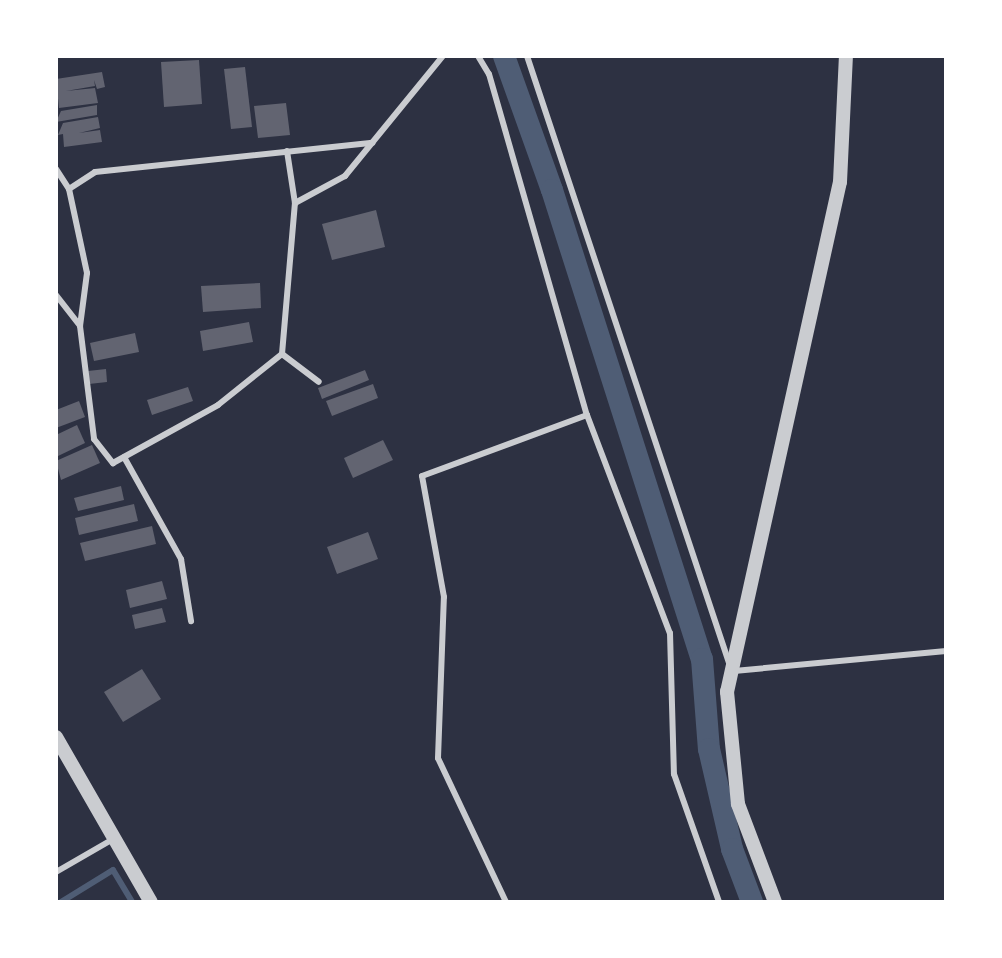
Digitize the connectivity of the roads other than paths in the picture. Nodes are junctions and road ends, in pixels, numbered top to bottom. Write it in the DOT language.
graph roads {
  1 [pos="443,56"];
  2 [pos="478,56"];
  3 [pos="527,56"];
  4 [pos="846,56"];
  5 [pos="372,143"];
  6 [pos="287,151"];
  7 [pos="56,169"];
  8 [pos="69,189"];
  9 [pos="295,203"];
  10 [pos="56,298"];
  11 [pos="80,326"];
  12 [pos="282,354"];
  13 [pos="319,382"];
  14 [pos="587,415"];
  15 [pos="124,457"];
  16 [pos="191,621"];
  17 [pos="946,651"];
  18 [pos="732,671"];
  19 [pos="56,737"];
  20 [pos="118,836"];
  21 [pos="56,872"];
  22 [pos="151,902"];
  23 [pos="506,902"];
  24 [pos="719,902"];
  25 [pos="775,902"];
  1 -- 5 [label="lane"];
  2 -- 14 [label="lane"];
  3 -- 18 [label="lane"];
  4 -- 18 [label="street"];
  5 -- 6 [label="lane"];
  5 -- 9 [label="lane"];
  6 -- 8 [label="lane"];
  6 -- 9 [label="lane"];
  7 -- 8 [label="lane"];
  8 -- 11 [label="lane"];
  9 -- 12 [label="lane"];
  10 -- 11 [label="lane"];
  11 -- 15 [label="lane"];
  12 -- 13 [label="lane"];
  12 -- 15 [label="lane"];
  14 -- 23 [label="lane"];
  14 -- 24 [label="lane"];
  15 -- 16 [label="lane"];
  17 -- 18 [label="lane"];
  18 -- 25 [label="street"];
  19 -- 20 [label="street"];
  20 -- 21 [label="lane"];
  20 -- 22 [label="street"];
}
